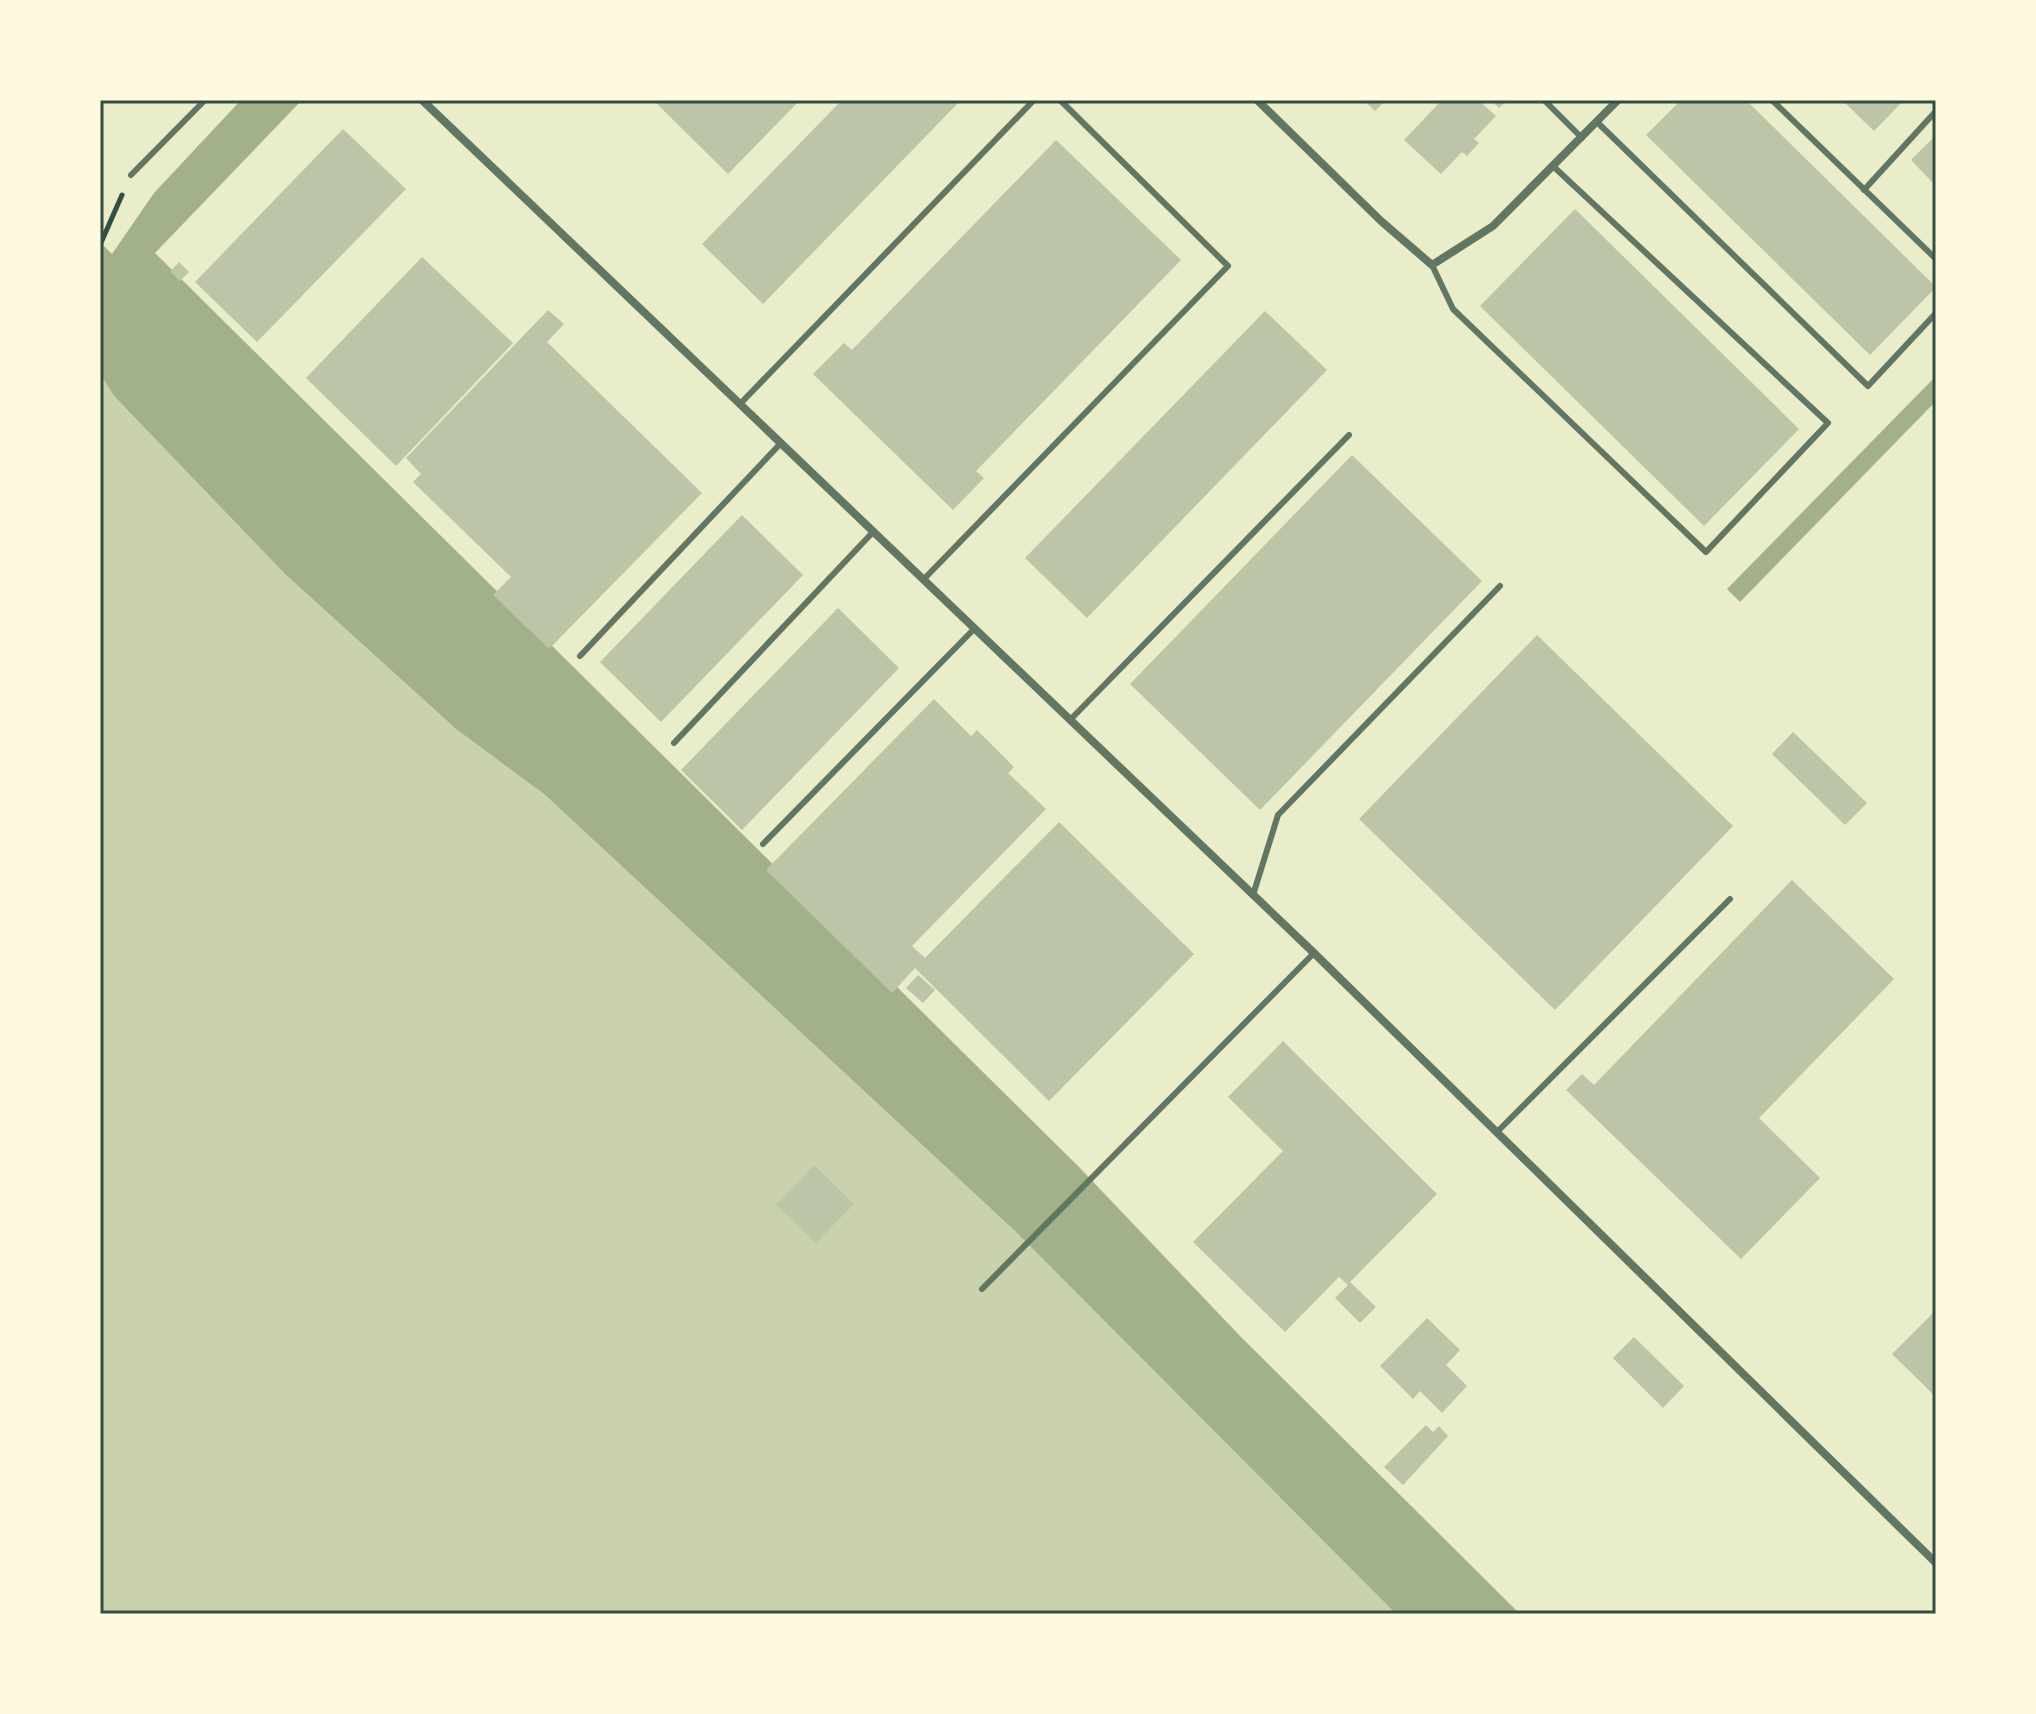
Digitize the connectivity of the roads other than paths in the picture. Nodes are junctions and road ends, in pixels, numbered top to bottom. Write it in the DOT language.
graph roads {
  1 [pos="205,100"];
  2 [pos="422,100"];
  3 [pos="1034,100"];
  4 [pos="1060,100"];
  5 [pos="1257,100"];
  6 [pos="1544,100"];
  7 [pos="1618,100"];
  8 [pos="1772,100"];
  9 [pos="1936,111"];
  10 [pos="1597,122"];
  11 [pos="1582,138"];
  12 [pos="1554,167"];
  13 [pos="131,175"];
  14 [pos="1864,190"];
  15 [pos="1936,259"];
  16 [pos="1432,265"];
  17 [pos="1936,313"];
  18 [pos="740,404"];
  19 [pos="1349,435"];
  20 [pos="781,443"];
  21 [pos="873,532"];
  22 [pos="923,580"];
  23 [pos="1500,586"];
  24 [pos="974,629"];
  25 [pos="580,656"];
  26 [pos="1070,720"];
  27 [pos="674,743"];
  28 [pos="763,844"];
  29 [pos="1253,895"];
  30 [pos="1730,899"];
  31 [pos="1314,953"];
  32 [pos="1497,1132"];
  33 [pos="982,1289"];
  34 [pos="1936,1563"];
  1 -- 13 [label="lane"];
  2 -- 18 [label="street"];
  3 -- 18 [label="lane"];
  4 -- 22 [label="lane"];
  5 -- 16 [label="street"];
  6 -- 11 [label="lane"];
  7 -- 10 [label="street"];
  8 -- 14 [label="lane"];
  9 -- 14 [label="lane"];
  10 -- 11 [label="street"];
  10 -- 17 [label="lane"];
  11 -- 12 [label="street"];
  12 -- 16 [label="street"];
  12 -- 16 [label="lane"];
  14 -- 15 [label="lane"];
  18 -- 20 [label="street"];
  19 -- 26 [label="lane"];
  20 -- 21 [label="street"];
  20 -- 25 [label="lane"];
  21 -- 22 [label="street"];
  21 -- 27 [label="lane"];
  22 -- 24 [label="street"];
  23 -- 29 [label="lane"];
  24 -- 26 [label="street"];
  24 -- 28 [label="lane"];
  26 -- 29 [label="street"];
  29 -- 31 [label="street"];
  30 -- 32 [label="lane"];
  31 -- 32 [label="street"];
  31 -- 33 [label="lane"];
  32 -- 34 [label="street"];
}
